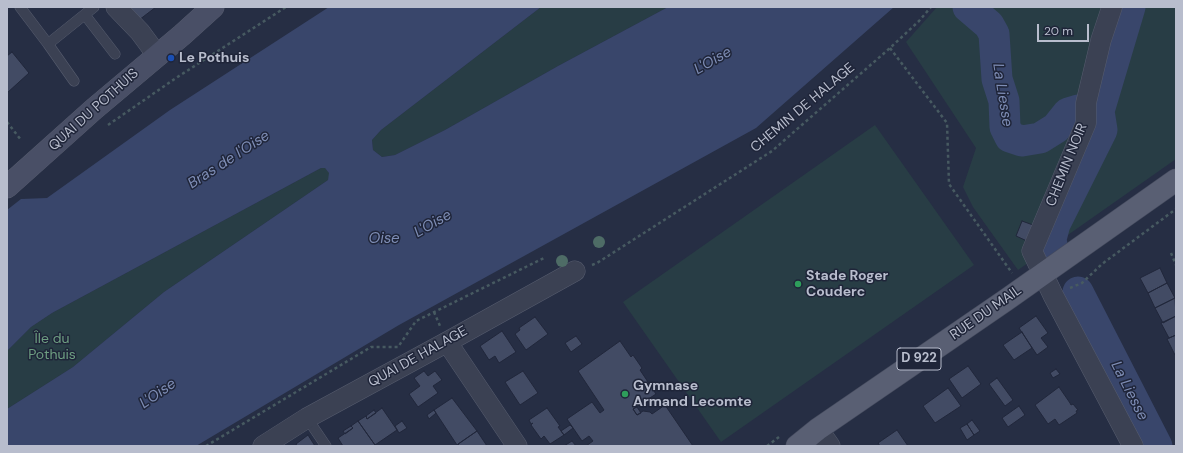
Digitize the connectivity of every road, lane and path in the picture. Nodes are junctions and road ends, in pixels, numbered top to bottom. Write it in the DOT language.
graph roads {
  1 [pos="20,7"];
  2 [pos="94,7"];
  3 [pos="116,7"];
  4 [pos="213,7"];
  5 [pos="229,7"];
  6 [pos="286,7"];
  7 [pos="931,7"];
  8 [pos="1112,7"];
  9 [pos="85,15"];
  10 [pos="182,35"];
  11 [pos="48,44"];
  12 [pos="890,48"];
  13 [pos="115,54"];
  14 [pos="157,55"];
  15 [pos="74,81"];
  16 [pos="7,122"];
  17 [pos="102,129"];
  18 [pos="21,140"];
  19 [pos="1176,180"];
  20 [pos="7,187"];
  21 [pos="1176,209"];
  22 [pos="1171,253"];
  23 [pos="546,257"];
  24 [pos="597,263"];
  25 [pos="1176,265"];
  26 [pos="575,271"];
  27 [pos="1042,273"];
  28 [pos="1072,287"];
  29 [pos="1022,288"];
  30 [pos="434,312"];
  31 [pos="444,337"];
  32 [pos="306,418"];
  33 [pos="824,437"];
  34 [pos="206,446"];
  35 [pos="263,446"];
  36 [pos="326,446"];
  37 [pos="517,446"];
  38 [pos="797,446"];
  39 [pos="1133,446"];
  1 -- 11 [label="lane"];
  2 -- 9 [label="lane"];
  3 -- 14 [label="street"];
  4 -- 10 [label="main road, QUAI DU POTHUIS"];
  5 -- 10 [label="main road, QUAI DU POTHUIS"];
  6 -- 17 [label="path"];
  7 -- 12 [label="path, CHEMIN DE HALAGE"];
  8 -- 27 [label="street, CHEMIN NOIR"];
  9 -- 11 [label="lane"];
  9 -- 13 [label="lane"];
  10 -- 14 [label="main road, QUAI DU POTHUIS"];
  11 -- 15 [label="lane"];
  12 -- 24 [label="path, CHEMIN DE HALAGE"];
  12 -- 29 [label="path"];
  14 -- 20 [label="main road, QUAI DU POTHUIS"];
  16 -- 18 [label="path"];
  19 -- 27 [label="main road, RUE DU MAIL / D 922"];
  21 -- 28 [label="path"];
  22 -- 25 [label="path"];
  23 -- 30 [label="path"];
  26 -- 31 [label="street, QUAI DE HALAGE"];
  27 -- 29 [label="main road, RUE DU MAIL / D 922"];
  27 -- 39 [label="street, CHEMIN NOIR"];
  29 -- 33 [label="main road, RUE DU MAIL / D 922"];
  30 -- 31 [label="path"];
  30 -- 34 [label="path"];
  31 -- 32 [label="street, QUAI DE HALAGE"];
  31 -- 37 [label="street"];
  32 -- 35 [label="street, QUAI DE HALAGE"];
  32 -- 36 [label="lane"];
  33 -- 38 [label="main road, RUE DU MAIL / D 922"];
}
